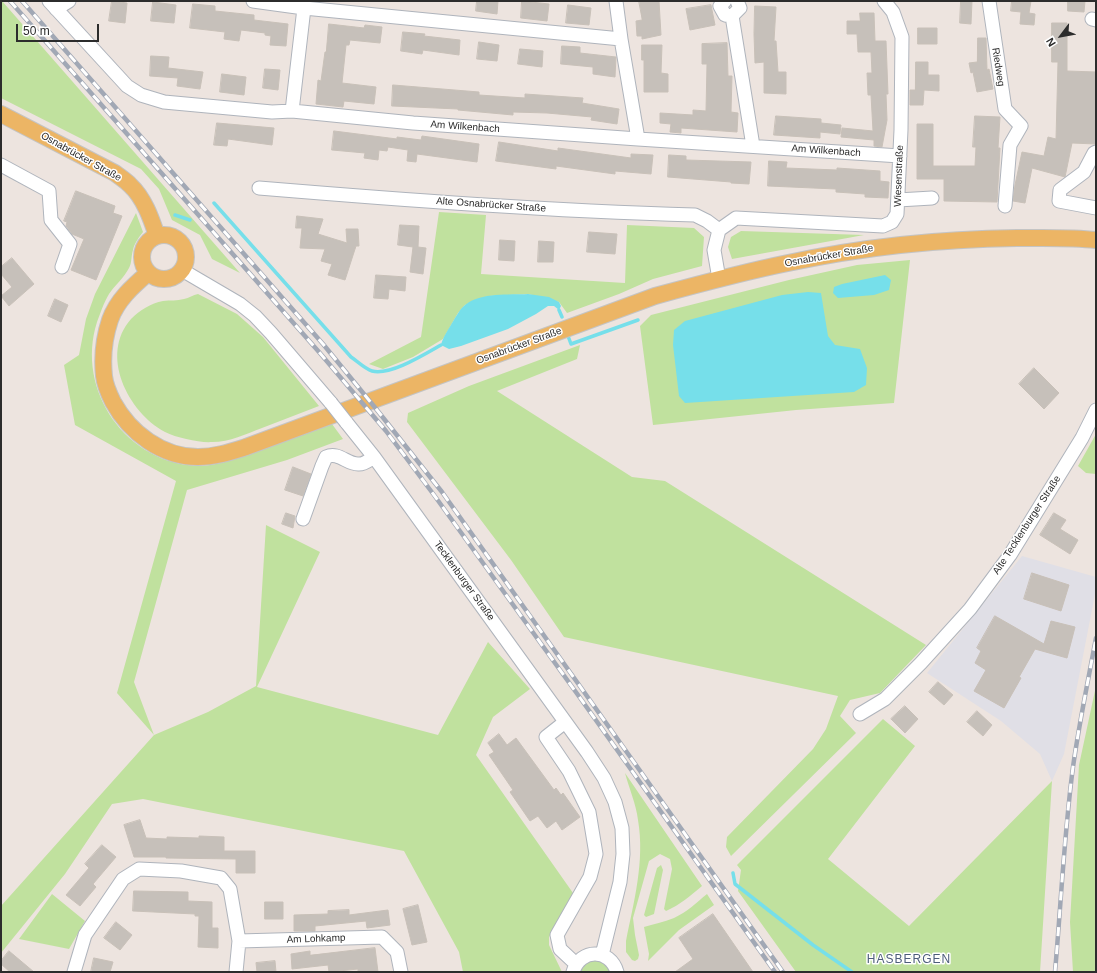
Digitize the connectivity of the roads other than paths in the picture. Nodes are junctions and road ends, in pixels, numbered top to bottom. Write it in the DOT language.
graph roads {
  1 [pos="69,1"];
  2 [pos="253,1"];
  3 [pos="616,1"];
  4 [pos="725,1"];
  5 [pos="738,1"];
  6 [pos="884,1"];
  7 [pos="989,1"];
  8 [pos="53,5"];
  9 [pos="304,8"];
  10 [pos="732,16"];
  11 [pos="621,39"];
  12 [pos="292,111"];
  13 [pos="3,119"];
  14 [pos="638,139"];
  15 [pos="753,146"];
  16 [pos="1096,152"];
  17 [pos="900,156"];
  18 [pos="1,165"];
  19 [pos="259,188"];
  20 [pos="932,198"];
  21 [pos="898,200"];
  22 [pos="1005,206"];
  23 [pos="1096,208"];
  24 [pos="718,230"];
  25 [pos="157,236"];
  26 [pos="1096,240"];
  27 [pos="62,267"];
  28 [pos="182,270"];
  29 [pos="148,272"];
  30 [pos="718,279"];
  31 [pos="1096,410"];
  32 [pos="374,458"];
  33 [pos="303,519"];
  34 [pos="860,714"];
  35 [pos="566,722"];
  36 [pos="239,941"];
  37 [pos="602,955"];
  38 [pos="574,968"];
  39 [pos="74,972"];
  40 [pos="236,972"];
  41 [pos="401,972"];
  42 [pos="617,972"];
  1 -- 8 [label="street, Am Wilkenbach"];
  2 -- 9 [label="street"];
  3 -- 11 [label="street"];
  4 -- 10 [label="street"];
  5 -- 10 [label="street"];
  6 -- 17 [label="street, Wiesenstraße"];
  7 -- 22 [label="street, Riedweg"];
  8 -- 12 [label="street, Am Wilkenbach"];
  9 -- 11 [label="street"];
  9 -- 12 [label="street"];
  10 -- 15 [label="street"];
  11 -- 14 [label="street"];
  12 -- 14 [label="street, Am Wilkenbach"];
  13 -- 25 [label="main road, Osnabrücker Straße"];
  14 -- 15 [label="street, Am Wilkenbach"];
  15 -- 17 [label="street, Am Wilkenbach"];
  16 -- 23 [label="street"];
  17 -- 21 [label="street, Wiesenstraße"];
  18 -- 27 [label="street"];
  19 -- 24 [label="street, Alte Osnabrücker Straße"];
  20 -- 21 [label="street"];
  21 -- 24 [label="street, Wiesenstraße"];
  24 -- 30 [label="street"];
  25 -- 28 [label="main road"];
  25 -- 29 [label="main road"];
  26 -- 30 [label="main road, Osnabrücker Straße"];
  28 -- 29 [label="main road"];
  28 -- 32 [label="street, Tecklenburger Straße, bridge"];
  29 -- 30 [label="main road, Osnabrücker Straße"];
  31 -- 34 [label="street, Alte Tecklenburger Straße"];
  32 -- 33 [label="street"];
  32 -- 35 [label="street, Tecklenburger Straße"];
  35 -- 37 [label="street, Tecklenburger Straße"];
  35 -- 38 [label="street"];
  36 -- 39 [label="street"];
  36 -- 40 [label="street"];
  36 -- 41 [label="street, Am Lohkamp"];
  37 -- 38 [label="street"];
  37 -- 42 [label="street"];
}
